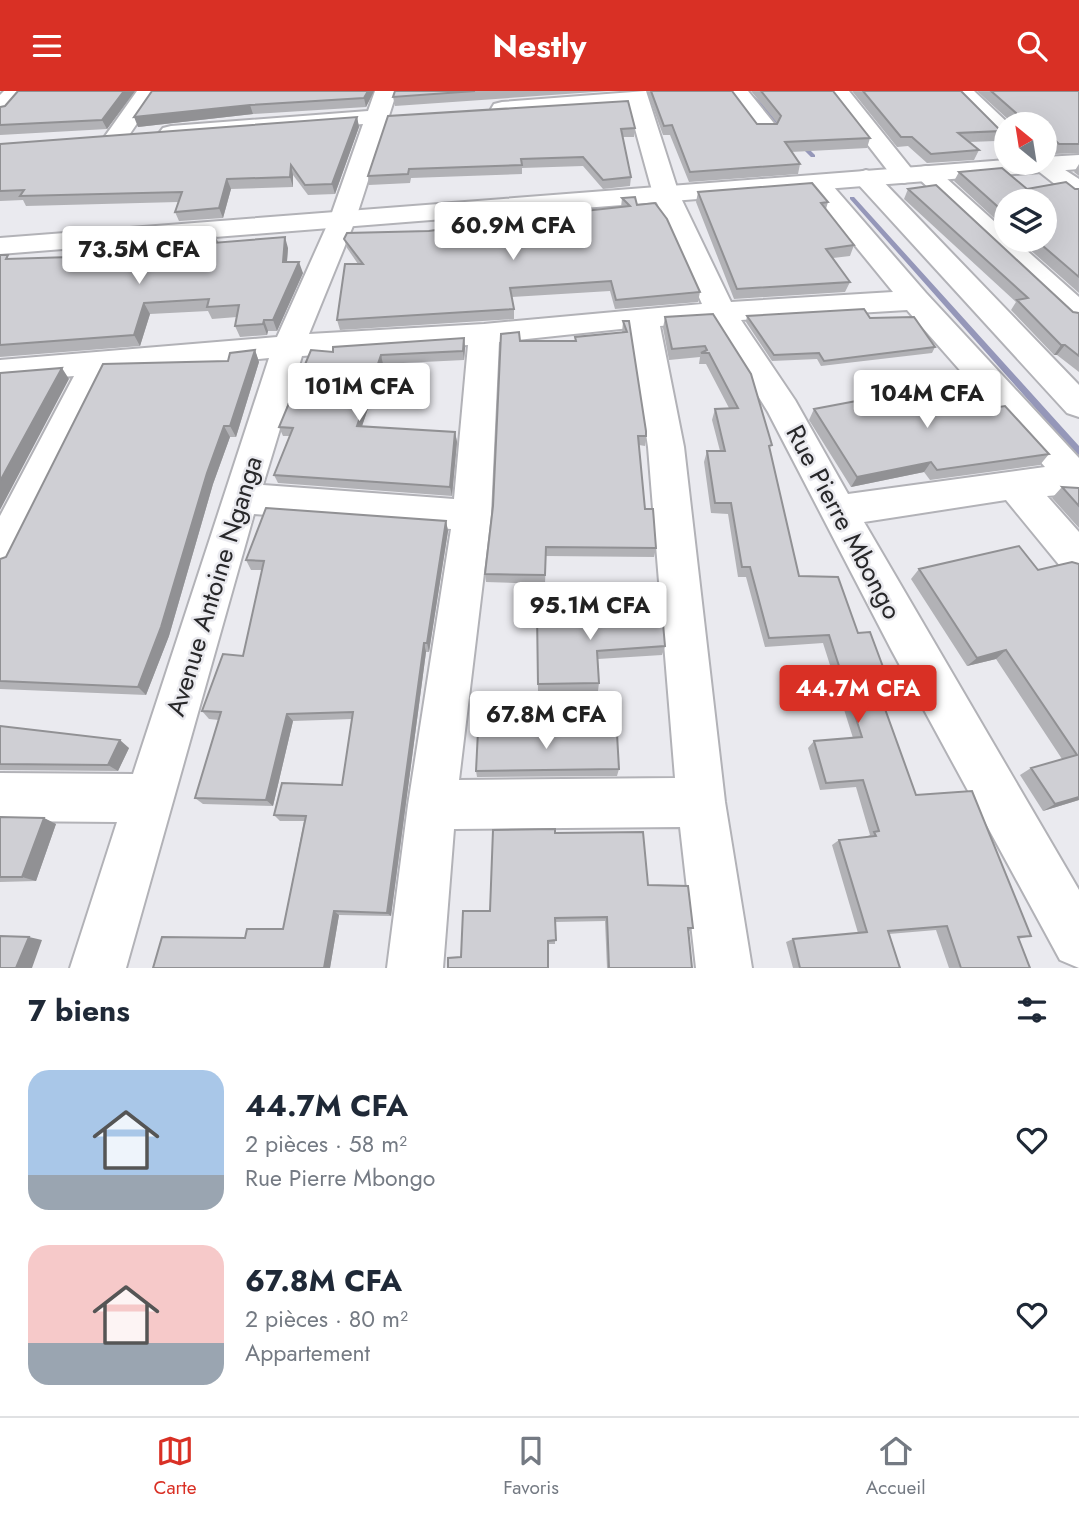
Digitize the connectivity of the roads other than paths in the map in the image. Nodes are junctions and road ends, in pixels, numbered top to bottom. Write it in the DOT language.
graph roads {
  1 [pos="16,91"];
  2 [pos="148,91"];
  3 [pos="386,91"];
  4 [pos="736,91"];
  5 [pos="837,91"];
  6 [pos="961,91"];
  7 [pos="636,95"];
  8 [pos="513,100"];
  9 [pos="263,102"];
  10 [pos="0,109"];
  11 [pos="486,110"];
  12 [pos="405,115"];
  13 [pos="378,117"];
  14 [pos="994,123"];
  15 [pos="253,124"];
  16 [pos="765,127"];
  17 [pos="115,139"];
  18 [pos="89,140"];
  19 [pos="1079,162"];
  20 [pos="1057,163"];
  21 [pos="994,167"];
  22 [pos="915,174"];
  23 [pos="1057,175"];
  24 [pos="866,177"];
  25 [pos="817,183"];
  26 [pos="1079,191"];
  27 [pos="666,194"];
  28 [pos="342,221"];
  29 [pos="0,246"];
  30 [pos="915,300"];
  31 [pos="720,313"];
  32 [pos="1079,313"];
  33 [pos="643,317"];
  34 [pos="484,334"];
  35 [pos="289,346"];
  36 [pos="97,362"];
  37 [pos="0,371"];
  38 [pos="1079,405"];
  39 [pos="1078,480"];
  40 [pos="1015,484"];
  41 [pos="240,498"];
  42 [pos="837,511"];
  43 [pos="472,515"];
  44 [pos="0,554"];
  45 [pos="1079,560"];
  46 [pos="0,797"];
  47 [pos="149,798"];
  48 [pos="701,801"];
  49 [pos="432,805"];
  50 [pos="1079,941"];
  51 [pos="98,968"];
  52 [pos="415,968"];
  53 [pos="724,968"];
  1 -- 10 [label="street"];
  2 -- 17 [label="street"];
  3 -- 13 [label="street, Avenue Antoine Nganga"];
  4 -- 16 [label="street"];
  5 -- 22 [label="street"];
  6 -- 14 [label="street"];
  7 -- 8 [label="street"];
  7 -- 27 [label="street, Rue Pierre Mbongo"];
  8 -- 11 [label="street"];
  9 -- 15 [label="street"];
  12 -- 13 [label="street"];
  13 -- 15 [label="street"];
  13 -- 28 [label="street, Avenue Antoine Nganga"];
  15 -- 17 [label="street"];
  17 -- 18 [label="street"];
  19 -- 20 [label="street"];
  21 -- 22 [label="street"];
  22 -- 24 [label="street"];
  22 -- 32 [label="street"];
  23 -- 26 [label="street"];
  24 -- 25 [label="street"];
  24 -- 38 [label="street"];
  25 -- 27 [label="street"];
  25 -- 30 [label="street"];
  27 -- 28 [label="street"];
  27 -- 31 [label="street, Rue Pierre Mbongo"];
  28 -- 29 [label="street"];
  28 -- 35 [label="street, Avenue Antoine Nganga"];
  30 -- 31 [label="street"];
  30 -- 39 [label="street"];
  31 -- 33 [label="street"];
  31 -- 42 [label="street, Rue Pierre Mbongo"];
  33 -- 34 [label="street"];
  33 -- 48 [label="street"];
  34 -- 35 [label="street"];
  34 -- 43 [label="street"];
  35 -- 36 [label="street"];
  35 -- 41 [label="street, Avenue Antoine Nganga"];
  36 -- 37 [label="street"];
  36 -- 44 [label="street"];
  39 -- 40 [label="street"];
  40 -- 42 [label="street"];
  40 -- 45 [label="street"];
  41 -- 43 [label="street"];
  41 -- 47 [label="street, Avenue Antoine Nganga"];
  42 -- 50 [label="street, Rue Pierre Mbongo"];
  43 -- 49 [label="street"];
  46 -- 47 [label="street"];
  47 -- 51 [label="street, Avenue Antoine Nganga"];
  48 -- 49 [label="street"];
  48 -- 53 [label="street"];
  49 -- 52 [label="street"];
}
